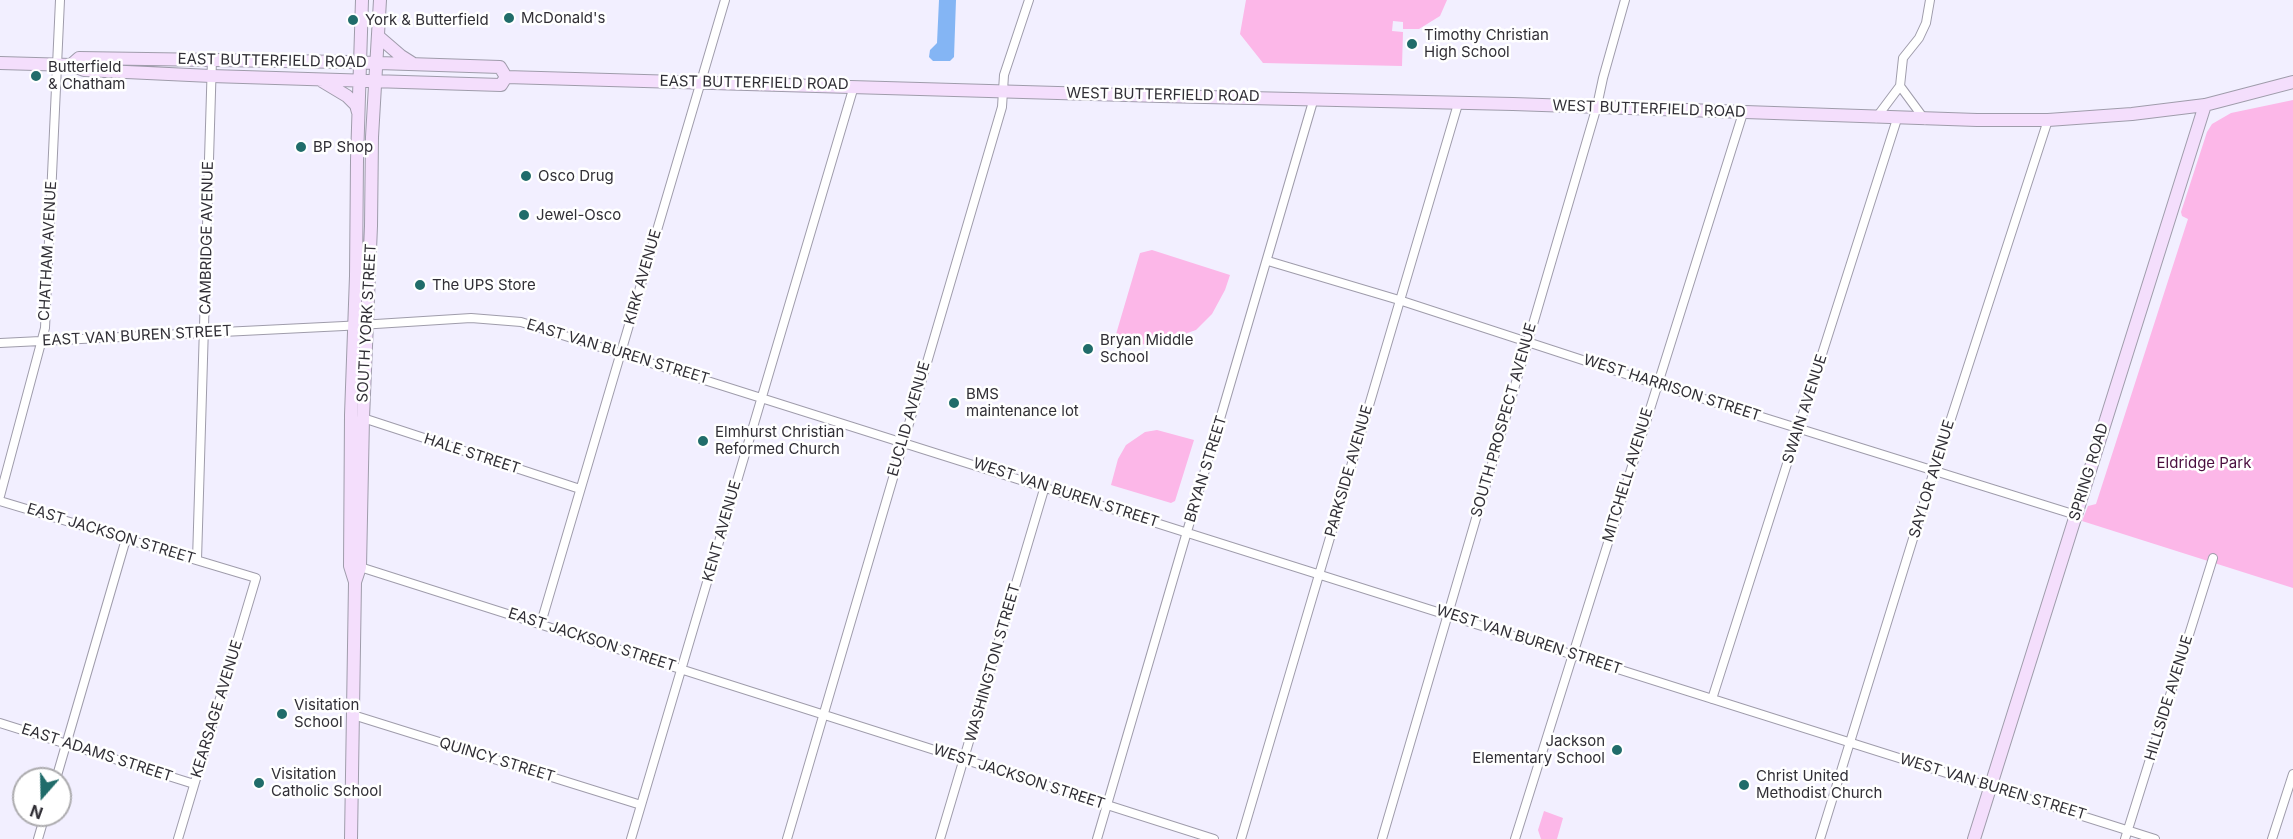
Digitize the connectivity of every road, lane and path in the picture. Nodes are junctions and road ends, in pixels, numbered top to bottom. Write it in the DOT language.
graph roads {
  1 [pos="60,0"];
  2 [pos="362,0"];
  3 [pos="380,0"];
  4 [pos="725,0"];
  5 [pos="1029,0"];
  6 [pos="1625,0"];
  7 [pos="1930,0"];
  8 [pos="379,37"];
  9 [pos="212,59"];
  10 [pos="0,63"];
  11 [pos="360,63"];
  12 [pos="377,63"];
  13 [pos="56,64"];
  14 [pos="71,64"];
  15 [pos="416,65"];
  16 [pos="211,76"];
  17 [pos="506,77"];
  18 [pos="321,80"];
  19 [pos="360,81"];
  20 [pos="376,81"];
  21 [pos="700,82"];
  22 [pos="2293,82"];
  23 [pos="854,86"];
  24 [pos="1900,86"];
  25 [pos="1001,92"];
  26 [pos="1314,98"];
  27 [pos="1458,104"];
  28 [pos="2205,105"];
  29 [pos="1597,106"];
  30 [pos="1743,112"];
  31 [pos="358,115"];
  32 [pos="1876,118"];
  33 [pos="1898,118"];
  34 [pos="1925,120"];
  35 [pos="2048,120"];
  36 [pos="1268,261"];
  37 [pos="1399,300"];
  38 [pos="368,324"];
  39 [pos="355,325"];
  40 [pos="204,333"];
  41 [pos="42,340"];
  42 [pos="1528,341"];
  43 [pos="0,343"];
  44 [pos="621,352"];
  45 [pos="1656,384"];
  46 [pos="762,397"];
  47 [pos="363,418"];
  48 [pos="1799,428"];
  49 [pos="903,442"];
  50 [pos="1934,471"];
  51 [pos="1045,486"];
  52 [pos="580,489"];
  53 [pos="0,496"];
  54 [pos="0,501"];
  55 [pos="2076,515"];
  56 [pos="1187,532"];
  57 [pos="126,539"];
  58 [pos="2213,558"];
  59 [pos="197,560"];
  60 [pos="360,567"];
  61 [pos="1319,573"];
  62 [pos="256,579"];
  63 [pos="355,582"];
  64 [pos="1448,615"];
  65 [pos="541,623"];
  66 [pos="1573,655"];
  67 [pos="681,669"];
  68 [pos="1712,699"];
  69 [pos="824,714"];
  70 [pos="353,715"];
  71 [pos="0,723"];
  72 [pos="1850,743"];
  73 [pos="66,744"];
  74 [pos="964,759"];
  75 [pos="59,767"];
  76 [pos="2293,774"];
  77 [pos="194,784"];
  78 [pos="1990,786"];
  79 [pos="641,805"];
  80 [pos="1107,805"];
  81 [pos="2127,835"];
  82 [pos="178,839"];
  83 [pos="351,839"];
  84 [pos="631,839"];
  85 [pos="787,839"];
  86 [pos="940,839"];
  87 [pos="1097,839"];
  88 [pos="1214,839"];
  89 [pos="1241,839"];
  90 [pos="1382,839"];
  91 [pos="1515,839"];
  92 [pos="1820,839"];
  93 [pos="1974,839"];
  94 [pos="2155,839"];
  95 [pos="2272,839"];
  1 -- 13 [label="street, CHATHAM AVENUE"];
  2 -- 11 [label="main road, SOUTH YORK STREET"];
  3 -- 8 [label="main road, SOUTH YORK STREET"];
  4 -- 21 [label="street, KIRK AVENUE"];
  5 -- 25 [label="street, EUCLID AVENUE"];
  6 -- 29 [label="street, SOUTH PROSPECT AVENUE"];
  7 -- 24 [label="street"];
  8 -- 12 [label="main road, SOUTH YORK STREET"];
  8 -- 15 [label="main road"];
  9 -- 11 [label="main road, EAST BUTTERFIELD ROAD"];
  9 -- 14 [label="main road, EAST BUTTERFIELD ROAD"];
  9 -- 16 [label="street, CAMBRIDGE AVENUE"];
  10 -- 13 [label="main road, EAST BUTTERFIELD ROAD"];
  11 -- 12 [label="main road, EAST BUTTERFIELD ROAD"];
  11 -- 19 [label="main road, SOUTH YORK STREET"];
  12 -- 15 [label="main road, EAST BUTTERFIELD ROAD"];
  12 -- 20 [label="main road, SOUTH YORK STREET"];
  13 -- 14 [label="main road, EAST BUTTERFIELD ROAD"];
  13 -- 41 [label="street, CHATHAM AVENUE"];
  14 -- 16 [label="main road, EAST BUTTERFIELD ROAD"];
  15 -- 17 [label="main road, EAST BUTTERFIELD ROAD"];
  16 -- 18 [label="main road, EAST BUTTERFIELD ROAD"];
  16 -- 40 [label="street, CAMBRIDGE AVENUE"];
  17 -- 20 [label="main road, EAST BUTTERFIELD ROAD"];
  17 -- 21 [label="main road, EAST BUTTERFIELD ROAD"];
  18 -- 19 [label="main road, EAST BUTTERFIELD ROAD"];
  18 -- 31 [label="main road"];
  19 -- 20 [label="main road, EAST BUTTERFIELD ROAD"];
  19 -- 31 [label="main road, SOUTH YORK STREET"];
  20 -- 38 [label="main road, SOUTH YORK STREET"];
  21 -- 23 [label="main road, EAST BUTTERFIELD ROAD"];
  21 -- 44 [label="street, KIRK AVENUE"];
  22 -- 28 [label="main road, WEST BUTTERFIELD ROAD"];
  23 -- 25 [label="main road, EAST BUTTERFIELD ROAD"];
  23 -- 46 [label="street, KENT AVENUE"];
  24 -- 32 [label="street"];
  24 -- 34 [label="street"];
  25 -- 26 [label="main road, WEST BUTTERFIELD ROAD"];
  25 -- 49 [label="street, EUCLID AVENUE"];
  26 -- 27 [label="main road, WEST BUTTERFIELD ROAD"];
  26 -- 36 [label="street, BRYAN STREET"];
  27 -- 29 [label="main road, WEST BUTTERFIELD ROAD"];
  27 -- 37 [label="street, PARKSIDE AVENUE"];
  28 -- 35 [label="main road, WEST BUTTERFIELD ROAD"];
  28 -- 55 [label="main road, SPRING ROAD"];
  29 -- 30 [label="main road, WEST BUTTERFIELD ROAD"];
  29 -- 42 [label="street, SOUTH PROSPECT AVENUE"];
  30 -- 32 [label="main road, WEST BUTTERFIELD ROAD"];
  30 -- 45 [label="street, MITCHELL AVENUE"];
  31 -- 39 [label="main road, SOUTH YORK STREET"];
  32 -- 33 [label="main road, WEST BUTTERFIELD ROAD"];
  33 -- 34 [label="main road, WEST BUTTERFIELD ROAD"];
  33 -- 48 [label="street, SWAIN AVENUE"];
  34 -- 35 [label="main road, WEST BUTTERFIELD ROAD"];
  35 -- 50 [label="street, SAYLOR AVENUE"];
  36 -- 37 [label="street, WEST HARRISON STREET"];
  36 -- 56 [label="street, BRYAN STREET"];
  37 -- 42 [label="street, WEST HARRISON STREET"];
  37 -- 61 [label="street, PARKSIDE AVENUE"];
  38 -- 39 [label="street, EAST VAN BUREN STREET"];
  38 -- 44 [label="street, EAST VAN BUREN STREET"];
  38 -- 47 [label="main road, SOUTH YORK STREET"];
  39 -- 40 [label="street, EAST VAN BUREN STREET"];
  39 -- 63 [label="main road, SOUTH YORK STREET"];
  40 -- 41 [label="street, EAST VAN BUREN STREET"];
  40 -- 59 [label="street, CAMBRIDGE AVENUE"];
  41 -- 43 [label="street, EAST VAN BUREN STREET"];
  41 -- 53 [label="street, CHATHAM AVENUE"];
  42 -- 45 [label="street, WEST HARRISON STREET"];
  42 -- 64 [label="street, SOUTH PROSPECT AVENUE"];
  44 -- 46 [label="street, EAST VAN BUREN STREET"];
  44 -- 52 [label="street, KIRK AVENUE"];
  45 -- 48 [label="street, WEST HARRISON STREET"];
  45 -- 66 [label="street, MITCHELL AVENUE"];
  46 -- 49 [label="street, EAST VAN BUREN STREET"];
  46 -- 67 [label="street, KENT AVENUE"];
  47 -- 52 [label="street, HALE STREET"];
  47 -- 60 [label="main road, SOUTH YORK STREET"];
  48 -- 50 [label="street, WEST HARRISON STREET"];
  48 -- 68 [label="street, SWAIN AVENUE"];
  49 -- 51 [label="street, WEST VAN BUREN STREET"];
  49 -- 69 [label="street, EUCLID AVENUE"];
  50 -- 55 [label="street, WEST HARRISON STREET"];
  50 -- 72 [label="street, SAYLOR AVENUE"];
  51 -- 56 [label="street, WEST VAN BUREN STREET"];
  51 -- 74 [label="street, WASHINGTON STREET"];
  52 -- 65 [label="street, KIRK AVENUE"];
  54 -- 57 [label="street, EAST JACKSON STREET"];
  55 -- 78 [label="main road, SPRING ROAD"];
  56 -- 61 [label="street, WEST VAN BUREN STREET"];
  56 -- 80 [label="street, BRYAN STREET"];
  57 -- 59 [label="street, EAST JACKSON STREET"];
  57 -- 73 [label="street"];
  58 -- 81 [label="street, HILLSIDE AVENUE"];
  59 -- 62 [label="street, EAST JACKSON STREET"];
  60 -- 63 [label="main road, SOUTH YORK STREET"];
  60 -- 65 [label="street, EAST JACKSON STREET"];
  61 -- 64 [label="street, WEST VAN BUREN STREET"];
  61 -- 89 [label="street, PARKSIDE AVENUE"];
  62 -- 77 [label="street, KEARSAGE AVENUE"];
  63 -- 70 [label="main road, SOUTH YORK STREET"];
  64 -- 66 [label="street, WEST VAN BUREN STREET"];
  64 -- 90 [label="street, SOUTH PROSPECT AVENUE"];
  65 -- 67 [label="street, EAST JACKSON STREET"];
  66 -- 68 [label="street, WEST VAN BUREN STREET"];
  66 -- 91 [label="street, MITCHELL AVENUE"];
  67 -- 69 [label="street, EAST JACKSON STREET"];
  67 -- 79 [label="street, KENT AVENUE"];
  68 -- 72 [label="street, WEST VAN BUREN STREET"];
  69 -- 74 [label="street, WEST JACKSON STREET"];
  69 -- 85 [label="street, EUCLID AVENUE"];
  70 -- 79 [label="street, QUINCY STREET"];
  70 -- 83 [label="main road, SOUTH YORK STREET"];
  71 -- 73 [label="street, EAST ADAMS STREET"];
  72 -- 78 [label="street, WEST VAN BUREN STREET"];
  72 -- 92 [label="street, SAYLOR AVENUE"];
  73 -- 75 [label="street"];
  73 -- 77 [label="street, EAST ADAMS STREET"];
  74 -- 80 [label="street, WEST JACKSON STREET"];
  74 -- 86 [label="street, WASHINGTON STREET"];
  76 -- 95 [label="street"];
  77 -- 82 [label="street, KEARSAGE AVENUE"];
  78 -- 81 [label="street, WEST VAN BUREN STREET"];
  78 -- 93 [label="main road, SPRING ROAD"];
  79 -- 84 [label="street, KENT AVENUE"];
  80 -- 87 [label="street, BRYAN STREET"];
  80 -- 88 [label="street, WEST JACKSON STREET"];
  81 -- 94 [label="street, WEST VAN BUREN STREET"];
}
